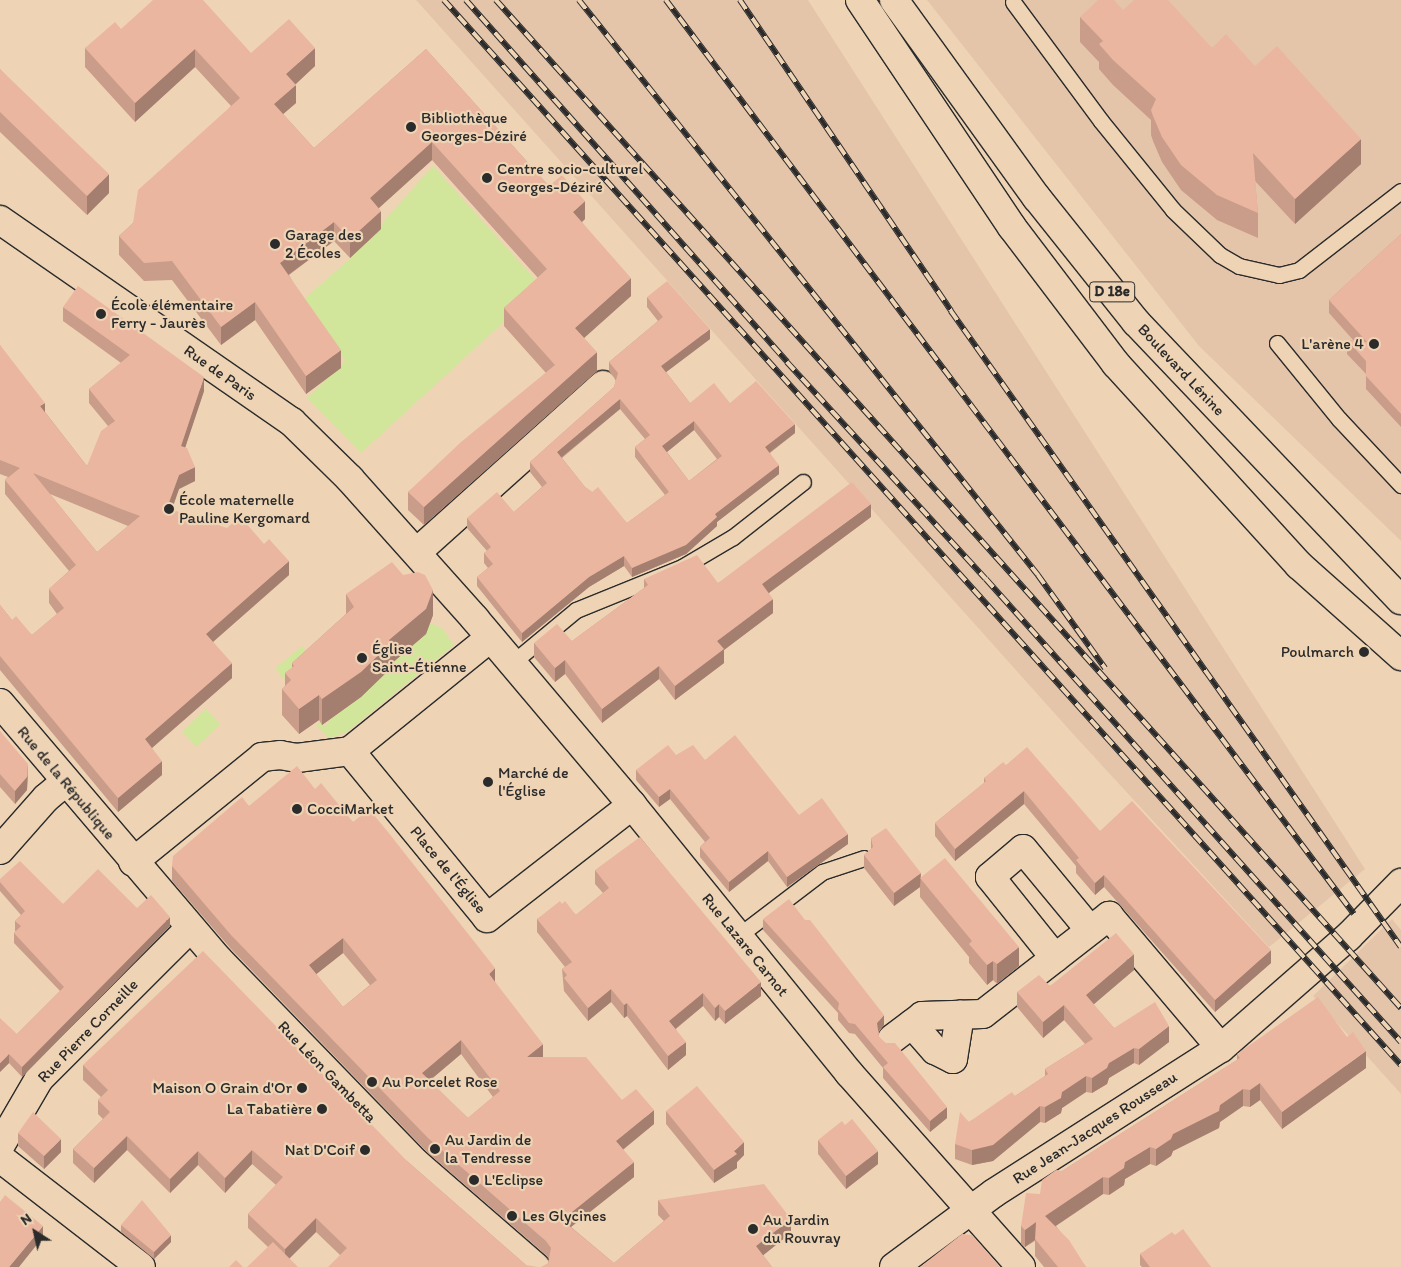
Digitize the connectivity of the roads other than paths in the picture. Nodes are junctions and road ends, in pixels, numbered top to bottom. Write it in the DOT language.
graph roads {
  1 [pos="860,0"];
  2 [pos="894,0"];
  3 [pos="1013,2"];
  4 [pos="1401,191"];
  5 [pos="0,220"];
  6 [pos="1277,343"];
  7 [pos="603,385"];
  8 [pos="803,482"];
  9 [pos="1401,485"];
  10 [pos="417,552"];
  11 [pos="1401,600"];
  12 [pos="483,628"];
  13 [pos="1401,656"];
  14 [pos="512,663"];
  15 [pos="0,703"];
  16 [pos="350,751"];
  17 [pos="65,782"];
  18 [pos="632,805"];
  19 [pos="0,850"];
  20 [pos="864,858"];
  21 [pos="133,862"];
  22 [pos="1400,886"];
  23 [pos="190,928"];
  24 [pos="1090,930"];
  25 [pos="738,936"];
  26 [pos="1055,958"];
  27 [pos="960,1015"];
  28 [pos="1221,1048"];
  29 [pos="0,1146"];
  30 [pos="0,1158"];
  31 [pos="971,1209"];
  32 [pos="141,1267"];
  33 [pos="536,1267"];
  34 [pos="894,1267"];
  35 [pos="1021,1267"];
  1 -- 13 [label="street, D 18e"];
  2 -- 11 [label="street, Boulevard Lénine / D 18e"];
  3 -- 4 [label="lane"];
  5 -- 10 [label="street, Rue de Paris"];
  6 -- 9 [label="lane"];
  7 -- 10 [label="street"];
  8 -- 14 [label="lane"];
  10 -- 12 [label="street, Rue de Paris"];
  12 -- 14 [label="street, Rue Lazare Carnot"];
  12 -- 16 [label="street"];
  14 -- 18 [label="street, Rue Lazare Carnot"];
  15 -- 17 [label="street, Rue de la République"];
  16 -- 18 [label="street, Place de l'Église"];
  16 -- 21 [label="street"];
  17 -- 19 [label="street"];
  17 -- 21 [label="street, Rue de la République"];
  18 -- 25 [label="street, Rue Lazare Carnot"];
  20 -- 25 [label="lane"];
  21 -- 23 [label="street, Rue Léon Gambetta"];
  22 -- 28 [label="street, Rue Jean-Jacques Rousseau"];
  23 -- 29 [label="street, Rue Pierre Corneille"];
  23 -- 33 [label="street, Rue Léon Gambetta"];
  24 -- 26 [label="street"];
  24 -- 26 [label="street"];
  24 -- 28 [label="street"];
  25 -- 31 [label="street, Rue Lazare Carnot"];
  26 -- 27 [label="street"];
  27 -- 27 [label="street"];
  28 -- 31 [label="street, Rue Jean-Jacques Rousseau"];
  30 -- 32 [label="street"];
  31 -- 34 [label="street, Rue Jean-Jacques Rousseau"];
  31 -- 35 [label="street, Rue Lazare Carnot"];
}
